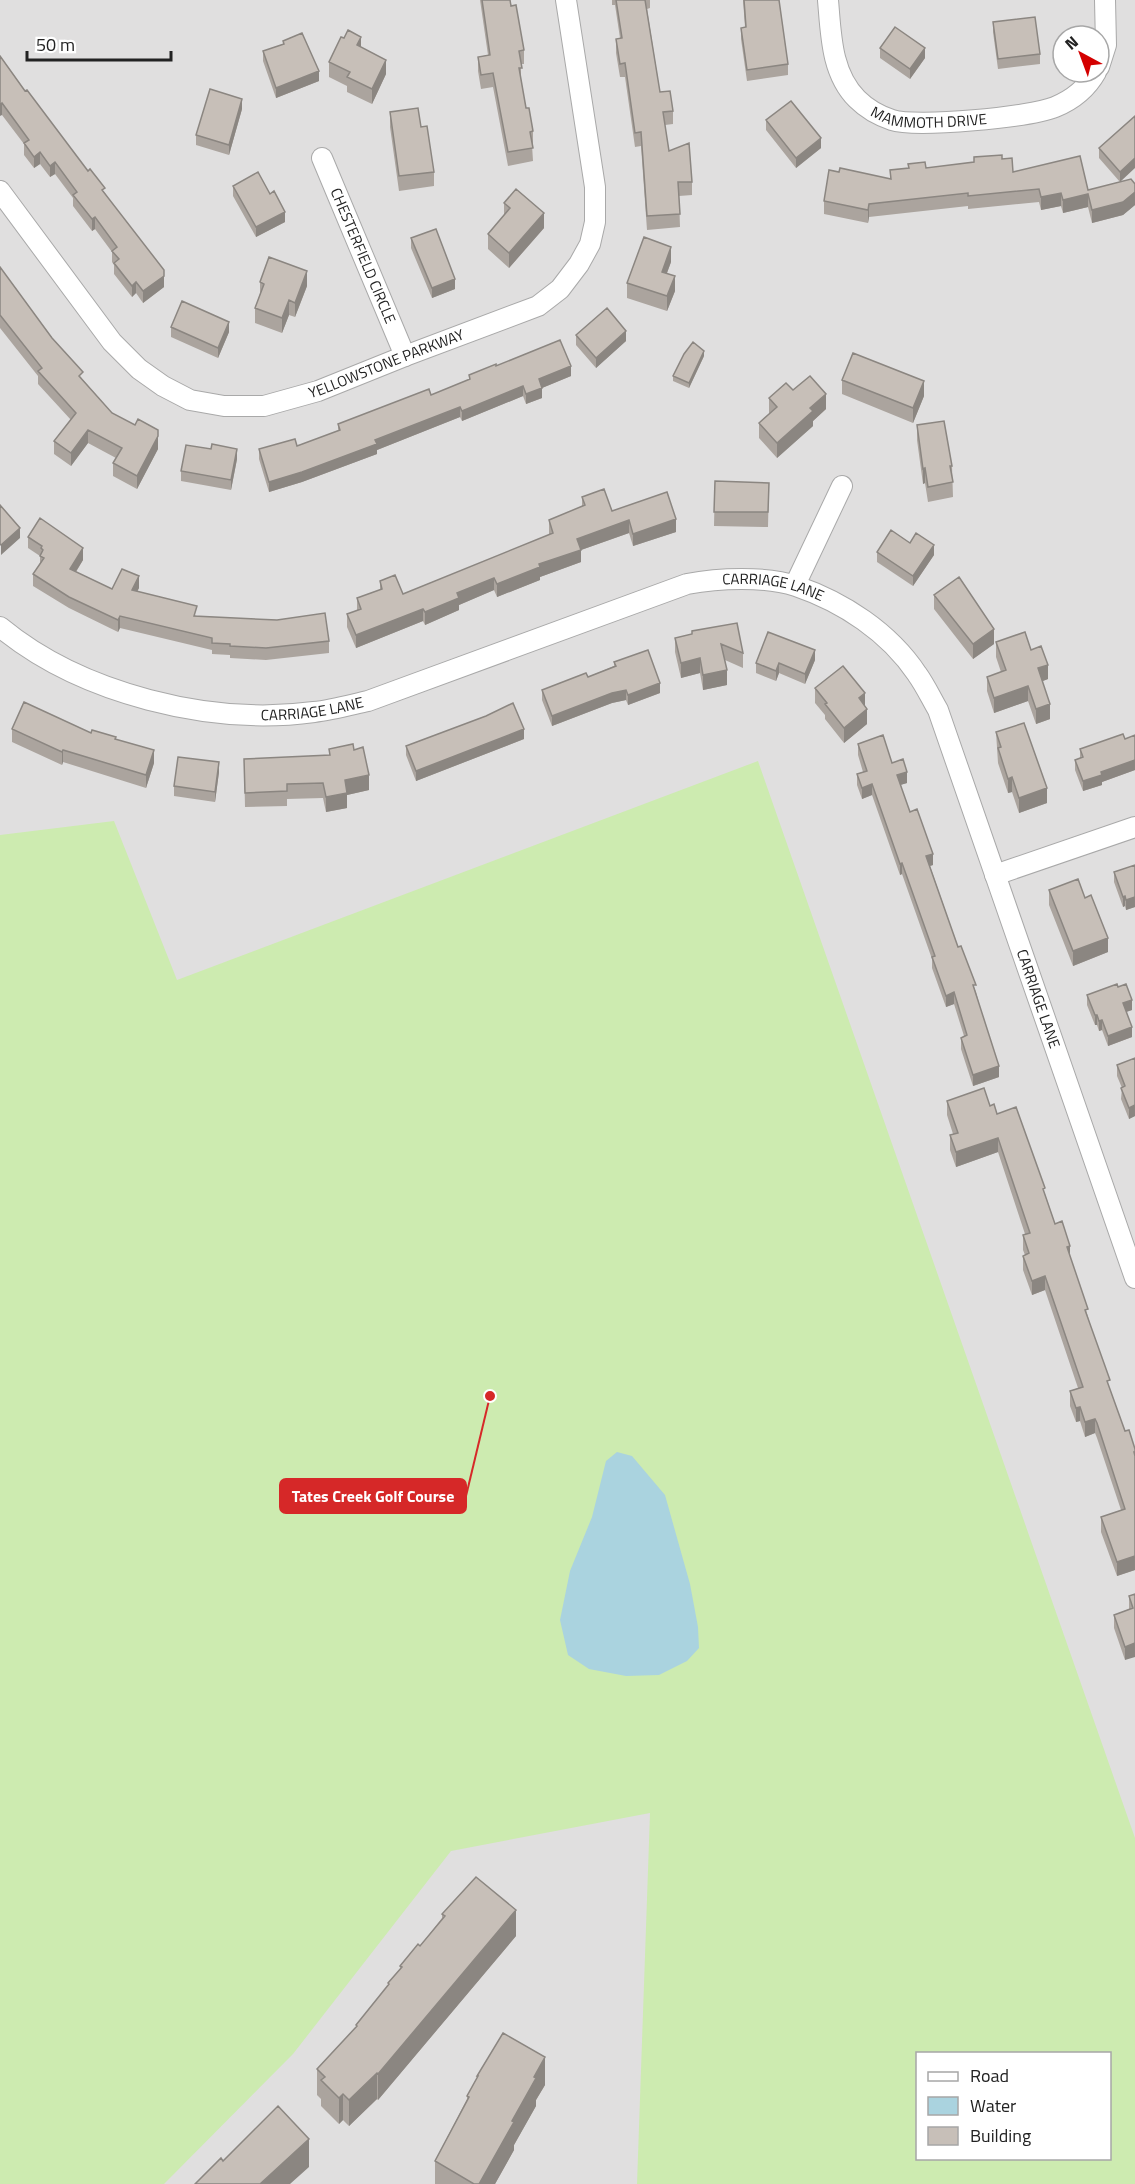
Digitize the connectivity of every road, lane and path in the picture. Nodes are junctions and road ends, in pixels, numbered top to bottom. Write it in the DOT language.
graph roads {
  1 [pos="566,0"];
  2 [pos="828,0"];
  3 [pos="1105,0"];
  4 [pos="1106,24"];
  5 [pos="1088,84"];
  6 [pos="322,158"];
  7 [pos="0,191"];
  8 [pos="405,356"];
  9 [pos="843,486"];
  10 [pos="795,585"];
  11 [pos="0,627"];
  12 [pos="1135,827"];
  13 [pos="995,875"];
  14 [pos="1135,1278"];
  1 -- 8 [label="street, YELLOWSTONE PARKWAY"];
  2 -- 5 [label="street, MAMMOTH DRIVE"];
  3 -- 4 [label="street"];
  6 -- 8 [label="street, CHESTERFIELD CIRCLE"];
  7 -- 8 [label="street, YELLOWSTONE PARKWAY"];
  9 -- 10 [label="street"];
  10 -- 11 [label="street, CARRIAGE LANE"];
  10 -- 13 [label="street, CARRIAGE LANE"];
  12 -- 13 [label="street"];
  13 -- 14 [label="street, CARRIAGE LANE"];
}
